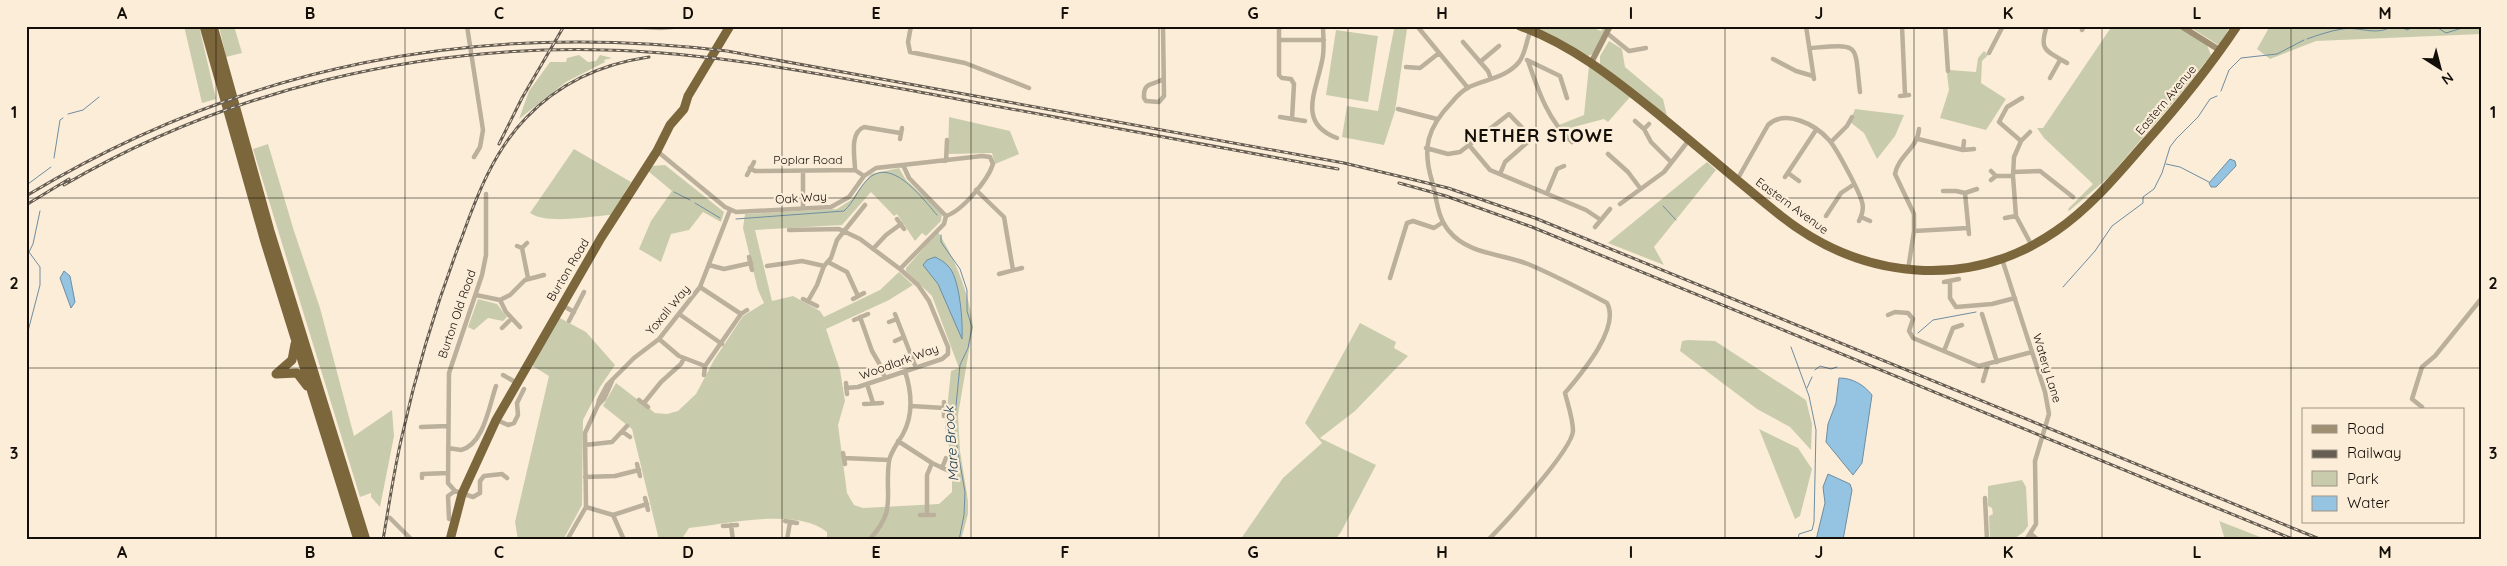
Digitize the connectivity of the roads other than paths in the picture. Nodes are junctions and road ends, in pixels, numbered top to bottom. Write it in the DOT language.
graph roads {
  1 [pos="204,26"];
  2 [pos="213,26"];
  3 [pos="467,26"];
  4 [pos="627,26"];
  5 [pos="683,26"];
  6 [pos="730,26"];
  7 [pos="911,26"];
  8 [pos="1163,26"];
  9 [pos="1279,26"];
  10 [pos="1323,26"];
  11 [pos="1417,26"];
  12 [pos="1520,26"];
  13 [pos="1610,26"];
  14 [pos="1806,26"];
  15 [pos="1902,26"];
  16 [pos="1945,26"];
  17 [pos="2001,26"];
  18 [pos="2047,26"];
  19 [pos="2181,26"];
  20 [pos="2237,26"];
  21 [pos="1531,30"];
  22 [pos="1608,34"];
  23 [pos="1279,40"];
  24 [pos="1324,40"];
  25 [pos="1463,42"];
  26 [pos="1499,46"];
  27 [pos="1646,48"];
  28 [pos="1811,48"];
  29 [pos="2220,51"];
  30 [pos="1439,53"];
  31 [pos="1989,53"];
  32 [pos="1522,58"];
  33 [pos="1773,59"];
  34 [pos="2060,60"];
  35 [pos="1528,61"];
  36 [pos="1480,62"];
  37 [pos="1591,63"];
  38 [pos="2067,63"];
  39 [pos="1406,67"];
  40 [pos="1940,67"];
  41 [pos="2053,76"];
  42 [pos="1163,79"];
  43 [pos="1491,79"];
  44 [pos="1029,88"];
  45 [pos="1468,88"];
  46 [pos="224,89"];
  47 [pos="1861,90"];
  48 [pos="2016,95"];
  49 [pos="1905,96"];
  50 [pos="1567,98"];
  51 [pos="1398,109"];
  52 [pos="1280,117"];
  53 [pos="1852,117"];
  54 [pos="1292,119"];
  55 [pos="1437,119"];
  56 [pos="1305,121"];
  57 [pos="1635,121"];
  58 [pos="1649,124"];
  59 [pos="1644,129"];
  60 [pos="1919,129"];
  61 [pos="483,130"];
  62 [pos="1816,130"];
  63 [pos="475,132"];
  64 [pos="2030,132"];
  65 [pos="901,133"];
  66 [pos="1337,138"];
  67 [pos="1690,139"];
  68 [pos="1918,139"];
  69 [pos="947,140"];
  70 [pos="1964,141"];
  71 [pos="2021,141"];
  72 [pos="1572,142"];
  73 [pos="1831,142"];
  74 [pos="1469,145"];
  75 [pos="1426,148"];
  76 [pos="1974,149"];
  77 [pos="1964,150"];
  78 [pos="656,151"];
  79 [pos="1608,154"];
  80 [pos="474,157"];
  81 [pos="946,161"];
  82 [pos="754,162"];
  83 [pos="1672,162"];
  84 [pos="1564,166"];
  85 [pos="904,167"];
  86 [pos="750,168"];
  87 [pos="855,170"];
  88 [pos="803,171"];
  89 [pos="1991,171"];
  90 [pos="2013,172"];
  91 [pos="1500,174"];
  92 [pos="747,175"];
  93 [pos="864,176"];
  94 [pos="1996,176"];
  95 [pos="1736,180"];
  96 [pos="1991,180"];
  97 [pos="1800,181"];
  98 [pos="1853,185"];
  99 [pos="1640,188"];
  100 [pos="1946,189"];
  101 [pos="1977,189"];
  102 [pos="976,190"];
  103 [pos="2066,190"];
  104 [pos="1547,193"];
  105 [pos="1965,193"];
  106 [pos="486,194"];
  107 [pos="2062,195"];
  108 [pos="2073,196"];
  109 [pos="1621,201"];
  110 [pos="865,205"];
  111 [pos="803,208"];
  112 [pos="1610,209"];
  113 [pos="730,210"];
  114 [pos="1826,213"];
  115 [pos="946,216"];
  116 [pos="2016,216"];
  117 [pos="2005,218"];
  118 [pos="897,219"];
  119 [pos="1601,220"];
  120 [pos="1870,221"];
  121 [pos="1444,222"];
  122 [pos="901,224"];
  123 [pos="1595,227"];
  124 [pos="1968,228"];
  125 [pos="904,229"];
  126 [pos="789,230"];
  127 [pos="844,230"];
  128 [pos="1914,230"];
  129 [pos="1969,234"];
  130 [pos="527,243"];
  131 [pos="2032,246"];
  132 [pos="873,249"];
  133 [pos="749,257"];
  134 [pos="2002,259"];
  135 [pos="751,263"];
  136 [pos="826,264"];
  137 [pos="709,265"];
  138 [pos="767,266"];
  139 [pos="1022,268"];
  140 [pos="900,269"];
  141 [pos="752,270"];
  142 [pos="1013,270"];
  143 [pos="1908,270"];
  144 [pos="999,274"];
  145 [pos="544,275"];
  146 [pos="528,278"];
  147 [pos="1390,278"];
  148 [pos="1959,279"];
  149 [pos="700,287"];
  150 [pos="582,293"];
  151 [pos="864,293"];
  152 [pos="476,295"];
  153 [pos="858,296"];
  154 [pos="2015,298"];
  155 [pos="853,299"];
  156 [pos="2481,299"];
  157 [pos="500,300"];
  158 [pos="562,305"];
  159 [pos="817,306"];
  160 [pos="747,310"];
  161 [pos="574,312"];
  162 [pos="679,314"];
  163 [pos="741,314"];
  164 [pos="868,314"];
  165 [pos="1982,314"];
  166 [pos="1888,315"];
  167 [pos="860,317"];
  168 [pos="511,319"];
  169 [pos="854,320"];
  170 [pos="569,322"];
  171 [pos="890,322"];
  172 [pos="291,324"];
  173 [pos="1962,325"];
  174 [pos="520,326"];
  175 [pos="502,328"];
  176 [pos="904,337"];
  177 [pos="659,339"];
  178 [pos="895,341"];
  179 [pos="722,344"];
  180 [pos="1944,351"];
  181 [pos="2032,352"];
  182 [pos="684,358"];
  183 [pos="1997,362"];
  184 [pos="1988,364"];
  185 [pos="705,366"];
  186 [pos="916,368"];
  187 [pos="905,371"];
  188 [pos="503,375"];
  189 [pos="704,375"];
  190 [pos="885,378"];
  191 [pos="1983,381"];
  192 [pos="867,384"];
  193 [pos="496,386"];
  194 [pos="521,386"];
  195 [pos="846,388"];
  196 [pos="944,402"];
  197 [pos="873,403"];
  198 [pos="882,403"];
  199 [pos="864,404"];
  200 [pos="911,406"];
  201 [pos="2422,406"];
  202 [pos="648,407"];
  203 [pos="944,408"];
  204 [pos="319,414"];
  205 [pos="944,416"];
  206 [pos="496,420"];
  207 [pos="448,426"];
  208 [pos="628,426"];
  209 [pos="424,428"];
  210 [pos="623,432"];
  211 [pos="630,437"];
  212 [pos="898,442"];
  213 [pos="585,445"];
  214 [pos="448,448"];
  215 [pos="946,458"];
  216 [pos="889,460"];
  217 [pos="638,464"];
  218 [pos="845,464"];
  219 [pos="932,464"];
  220 [pos="942,468"];
  221 [pos="639,470"];
  222 [pos="949,471"];
  223 [pos="448,473"];
  224 [pos="640,476"];
  225 [pos="585,477"];
  226 [pos="422,478"];
  227 [pos="507,478"];
  228 [pos="458,492"];
  229 [pos="645,498"];
  230 [pos="1985,498"];
  231 [pos="646,504"];
  232 [pos="586,507"];
  233 [pos="648,510"];
  234 [pos="614,515"];
  235 [pos="920,515"];
  236 [pos="927,515"];
  237 [pos="934,515"];
  238 [pos="390,518"];
  239 [pos="449,519"];
  240 [pos="797,523"];
  241 [pos="731,525"];
  242 [pos="737,525"];
  243 [pos="723,526"];
  244 [pos="2031,534"];
  245 [pos="358,540"];
  246 [pos="366,540"];
  247 [pos="412,540"];
  248 [pos="450,540"];
  249 [pos="567,540"];
  250 [pos="624,540"];
  251 [pos="733,540"];
  252 [pos="787,540"];
  253 [pos="869,540"];
  254 [pos="1488,540"];
  255 [pos="1987,540"];
  256 [pos="2026,540"];
  257 [pos="2038,540"];
  1 -- 46 [label="highway"];
  2 -- 46 [label="highway"];
  3 -- 61 [label="street"];
  4 -- 5 [label="street"];
  6 -- 78 [label="highway, Burton Road"];
  7 -- 44 [label="street"];
  8 -- 42 [label="street"];
  9 -- 23 [label="street"];
  10 -- 24 [label="street"];
  11 -- 30 [label="street"];
  12 -- 21 [label="highway, Eastern Avenue"];
  13 -- 22 [label="street"];
  14 -- 28 [label="street"];
  15 -- 49 [label="street"];
  16 -- 40 [label="street"];
  17 -- 31 [label="street"];
  18 -- 34 [label="street"];
  19 -- 29 [label="street"];
  20 -- 29 [label="highway, Eastern Avenue"];
  21 -- 32 [label="street"];
  21 -- 37 [label="highway, Eastern Avenue"];
  22 -- 27 [label="street"];
  22 -- 37 [label="street"];
  23 -- 24 [label="street"];
  23 -- 54 [label="street"];
  24 -- 66 [label="street"];
  25 -- 36 [label="street"];
  26 -- 36 [label="street"];
  28 -- 33 [label="street"];
  28 -- 47 [label="street"];
  29 -- 131 [label="highway, Eastern Avenue"];
  30 -- 39 [label="street"];
  30 -- 45 [label="street"];
  32 -- 35 [label="street"];
  32 -- 43 [label="street"];
  34 -- 38 [label="street"];
  34 -- 41 [label="street"];
  35 -- 50 [label="street"];
  35 -- 72 [label="street"];
  36 -- 43 [label="street"];
  37 -- 67 [label="highway, Eastern Avenue"];
  42 -- 42 [label="street"];
  43 -- 45 [label="street"];
  45 -- 55 [label="street"];
  46 -- 172 [label="highway"];
  46 -- 246 [label="highway"];
  48 -- 71 [label="street"];
  51 -- 55 [label="street"];
  52 -- 54 [label="street"];
  53 -- 73 [label="street"];
  54 -- 56 [label="street"];
  55 -- 75 [label="street"];
  57 -- 59 [label="street"];
  58 -- 59 [label="street"];
  59 -- 83 [label="street"];
  60 -- 68 [label="street"];
  61 -- 63 [label="street"];
  61 -- 80 [label="street"];
  62 -- 73 [label="street"];
  62 -- 95 [label="street"];
  62 -- 97 [label="street"];
  64 -- 71 [label="street"];
  65 -- 87 [label="street"];
  67 -- 83 [label="street"];
  67 -- 95 [label="highway, Eastern Avenue"];
  68 -- 77 [label="street"];
  68 -- 128 [label="street"];
  69 -- 81 [label="street"];
  70 -- 77 [label="street"];
  71 -- 90 [label="street"];
  73 -- 98 [label="street"];
  74 -- 75 [label="street"];
  74 -- 91 [label="street"];
  74 -- 91 [label="street"];
  75 -- 121 [label="street"];
  76 -- 77 [label="street"];
  78 -- 113 [label="street"];
  78 -- 158 [label="highway, Burton Road"];
  79 -- 99 [label="street"];
  81 -- 85 [label="street"];
  81 -- 102 [label="street"];
  82 -- 86 [label="street"];
  83 -- 99 [label="street"];
  84 -- 104 [label="street"];
  85 -- 93 [label="street"];
  85 -- 115 [label="street"];
  86 -- 88 [label="street, Poplar Road"];
  86 -- 92 [label="street"];
  87 -- 88 [label="street, Poplar Road"];
  87 -- 93 [label="street, Poplar Road"];
  88 -- 111 [label="street"];
  89 -- 94 [label="street"];
  90 -- 94 [label="street"];
  90 -- 103 [label="street"];
  90 -- 116 [label="street"];
  91 -- 104 [label="street"];
  93 -- 111 [label="street, Oak Way"];
  94 -- 96 [label="street"];
  95 -- 143 [label="highway, Eastern Avenue"];
  98 -- 114 [label="street"];
  98 -- 120 [label="street"];
  99 -- 109 [label="street"];
  100 -- 105 [label="street"];
  101 -- 105 [label="street"];
  102 -- 115 [label="street"];
  102 -- 142 [label="street"];
  103 -- 107 [label="street"];
  103 -- 108 [label="street"];
  104 -- 119 [label="street"];
  105 -- 124 [label="street"];
  106 -- 152 [label="street, Burton Old Road"];
  110 -- 127 [label="street"];
  111 -- 113 [label="street, Oak Way"];
  112 -- 119 [label="street"];
  113 -- 137 [label="street, Yoxall Way"];
  115 -- 140 [label="street"];
  116 -- 117 [label="street"];
  116 -- 131 [label="street"];
  118 -- 122 [label="street"];
  119 -- 123 [label="street"];
  121 -- 147 [label="street"];
  121 -- 254 [label="street"];
  122 -- 125 [label="street"];
  122 -- 132 [label="street"];
  124 -- 128 [label="street"];
  124 -- 129 [label="street"];
  126 -- 127 [label="street"];
  127 -- 132 [label="street"];
  127 -- 136 [label="street"];
  128 -- 143 [label="street"];
  130 -- 146 [label="street"];
  131 -- 134 [label="highway, Eastern Avenue"];
  132 -- 140 [label="street"];
  133 -- 135 [label="street"];
  134 -- 143 [label="highway, Eastern Avenue"];
  134 -- 154 [label="street, Watery Lane"];
  135 -- 137 [label="street"];
  135 -- 141 [label="street"];
  136 -- 138 [label="street"];
  136 -- 153 [label="street"];
  136 -- 159 [label="street"];
  137 -- 149 [label="street, Yoxall Way"];
  139 -- 142 [label="street"];
  140 -- 186 [label="street, Woodlark Way"];
  142 -- 144 [label="street"];
  145 -- 146 [label="street"];
  146 -- 157 [label="street"];
  148 -- 154 [label="street"];
  149 -- 162 [label="street, Yoxall Way"];
  149 -- 163 [label="street"];
  150 -- 161 [label="street"];
  151 -- 153 [label="street"];
  152 -- 157 [label="street"];
  152 -- 207 [label="street, Burton Old Road"];
  153 -- 155 [label="street"];
  154 -- 181 [label="street, Watery Lane"];
  156 -- 201 [label="street"];
  157 -- 168 [label="street"];
  158 -- 161 [label="street"];
  158 -- 194 [label="highway, Burton Road"];
  160 -- 163 [label="street"];
  161 -- 170 [label="street"];
  162 -- 177 [label="street, Yoxall Way"];
  162 -- 179 [label="street"];
  163 -- 179 [label="street"];
  164 -- 167 [label="street"];
  165 -- 183 [label="street"];
  166 -- 180 [label="street"];
  167 -- 169 [label="street"];
  167 -- 190 [label="street"];
  168 -- 174 [label="street"];
  168 -- 175 [label="street"];
  171 -- 176 [label="street"];
  172 -- 204 [label="highway"];
  172 -- 204 [label="highway"];
  173 -- 180 [label="street"];
  176 -- 178 [label="street"];
  176 -- 186 [label="street"];
  177 -- 182 [label="street"];
  177 -- 213 [label="street, Yoxall Way"];
  179 -- 185 [label="street"];
  180 -- 184 [label="street"];
  181 -- 183 [label="street"];
  181 -- 244 [label="street, Watery Lane"];
  182 -- 185 [label="street"];
  182 -- 202 [label="street"];
  183 -- 184 [label="street"];
  184 -- 191 [label="street"];
  185 -- 189 [label="street"];
  186 -- 187 [label="street, Woodlark Way"];
  187 -- 190 [label="street, Woodlark Way"];
  187 -- 200 [label="street"];
  188 -- 194 [label="street"];
  190 -- 192 [label="street, Woodlark Way"];
  192 -- 195 [label="street, Woodlark Way"];
  192 -- 197 [label="street"];
  193 -- 214 [label="street"];
  194 -- 206 [label="highway, Burton Road"];
  194 -- 206 [label="street"];
  196 -- 203 [label="street"];
  197 -- 198 [label="street"];
  197 -- 199 [label="street"];
  200 -- 203 [label="street"];
  200 -- 212 [label="street"];
  203 -- 205 [label="street"];
  204 -- 245 [label="highway"];
  206 -- 228 [label="highway, Burton Road"];
  207 -- 209 [label="street"];
  207 -- 214 [label="street, Burton Old Road"];
  208 -- 210 [label="street"];
  210 -- 211 [label="street"];
  210 -- 213 [label="street"];
  212 -- 216 [label="street"];
  212 -- 219 [label="street"];
  213 -- 225 [label="street, Yoxall Way"];
  214 -- 223 [label="street, Burton Old Road"];
  215 -- 220 [label="street"];
  216 -- 218 [label="street"];
  216 -- 253 [label="street"];
  217 -- 221 [label="street"];
  219 -- 220 [label="street"];
  219 -- 236 [label="street"];
  220 -- 222 [label="street"];
  221 -- 224 [label="street"];
  221 -- 225 [label="street"];
  223 -- 226 [label="street"];
  223 -- 228 [label="street, Burton Old Road"];
  225 -- 232 [label="street, Yoxall Way"];
  227 -- 228 [label="street"];
  228 -- 239 [label="street"];
  228 -- 248 [label="highway, Burton Road"];
  229 -- 231 [label="street"];
  230 -- 255 [label="street"];
  231 -- 233 [label="street"];
  231 -- 234 [label="street"];
  232 -- 234 [label="street"];
  232 -- 249 [label="street"];
  234 -- 250 [label="street"];
  235 -- 236 [label="street"];
  236 -- 237 [label="street"];
  238 -- 247 [label="street"];
  240 -- 252 [label="street"];
  241 -- 242 [label="street"];
  241 -- 243 [label="street"];
  241 -- 251 [label="street"];
  244 -- 256 [label="street"];
  244 -- 257 [label="street"];
}
